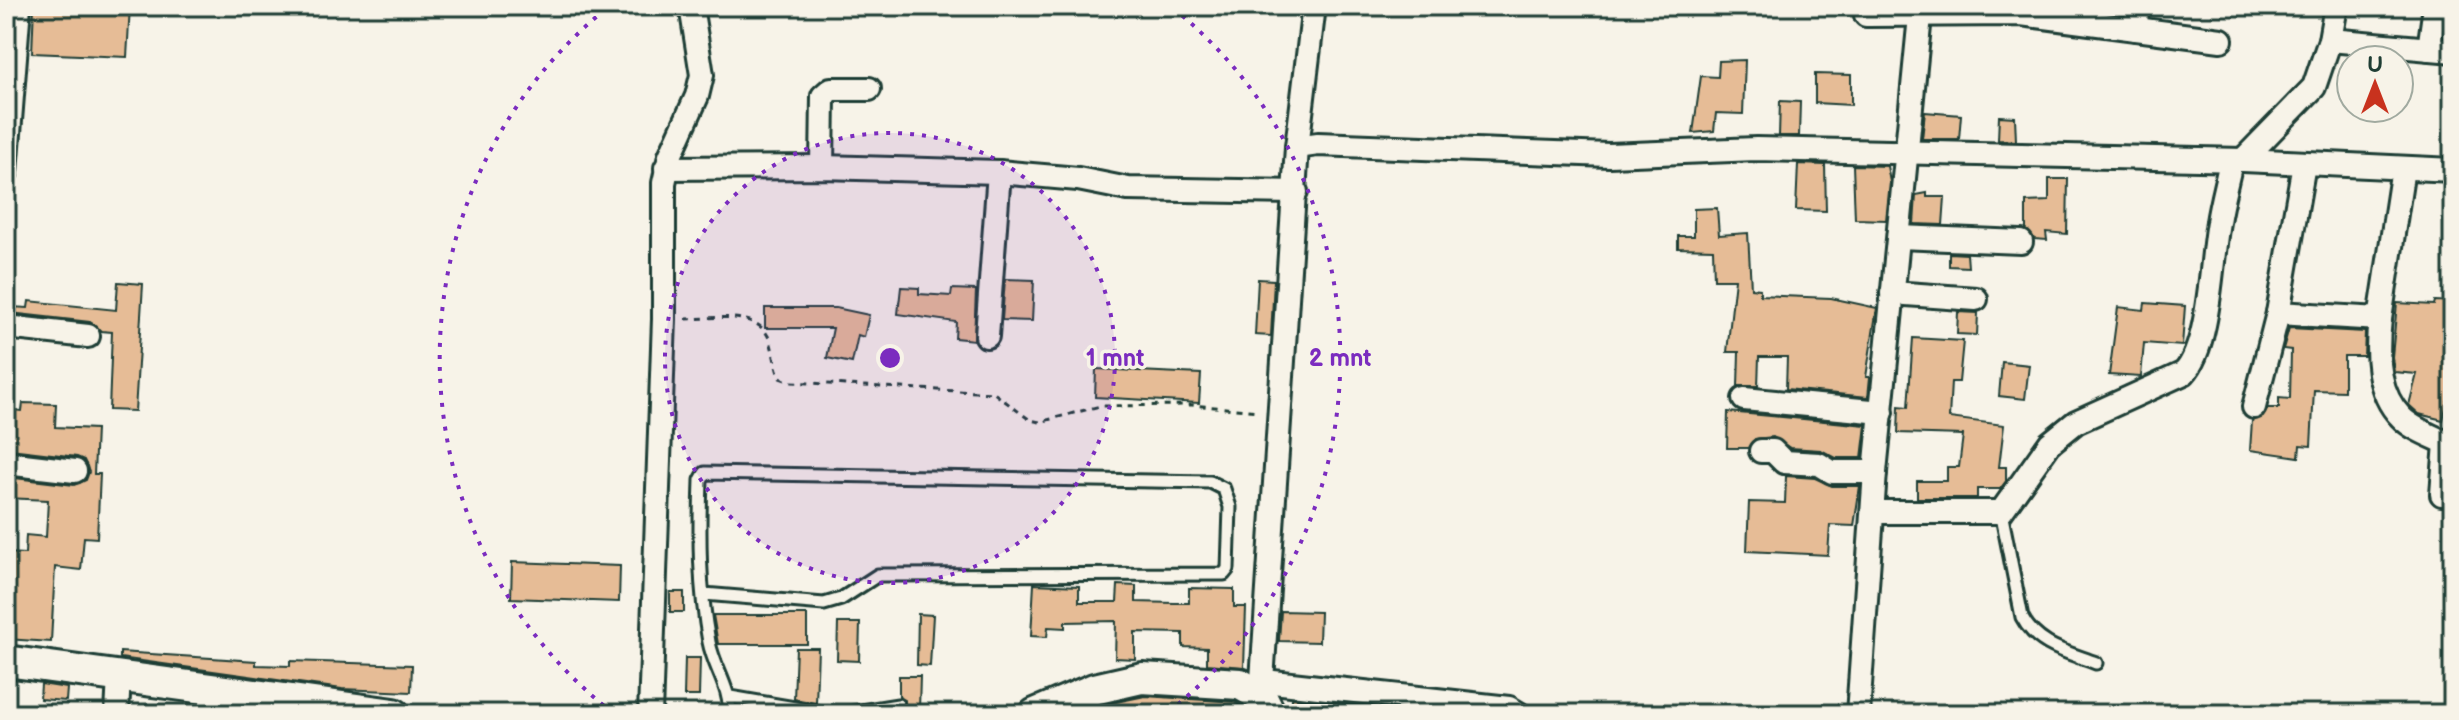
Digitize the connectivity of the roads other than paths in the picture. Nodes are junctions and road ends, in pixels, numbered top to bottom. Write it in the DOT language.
graph roads {
  1 [pos="19,6"];
  2 [pos="691,6"];
  3 [pos="1314,6"];
  4 [pos="2336,6"];
  5 [pos="2435,6"];
  6 [pos="1921,9"];
  7 [pos="1866,15"];
  8 [pos="2137,17"];
  9 [pos="2221,40"];
  10 [pos="2330,40"];
  11 [pos="2429,49"];
  12 [pos="2453,51"];
  13 [pos="869,89"];
  14 [pos="1297,147"];
  15 [pos="1907,154"];
  16 [pos="2237,160"];
  17 [pos="2304,164"];
  18 [pos="822,167"];
  19 [pos="666,168"];
  20 [pos="2403,168"];
  21 [pos="2453,170"];
  22 [pos="6,172"];
  23 [pos="999,172"];
  24 [pos="1296,192"];
  25 [pos="1899,237"];
  26 [pos="2021,242"];
  27 [pos="1892,293"];
  28 [pos="1976,299"];
  29 [pos="2278,313"];
  30 [pos="2380,319"];
  31 [pos="6,327"];
  32 [pos="88,336"];
  33 [pos="987,336"];
  34 [pos="1744,399"];
  35 [pos="2254,407"];
  36 [pos="1882,412"];
  37 [pos="2450,440"];
  38 [pos="1761,451"];
  39 [pos="6,463"];
  40 [pos="75,471"];
  41 [pos="1875,472"];
  42 [pos="2442,494"];
  43 [pos="1875,512"];
  44 [pos="2001,512"];
  45 [pos="704,594"];
  46 [pos="6,661"];
  47 [pos="2096,663"];
  48 [pos="119,676"];
  49 [pos="730,697"];
  50 [pos="1265,697"];
  51 [pos="898,705"];
  52 [pos="288,706"];
  53 [pos="117,714"];
  54 [pos="394,714"];
  55 [pos="650,714"];
  56 [pos="730,714"];
  57 [pos="830,714"];
  58 [pos="842,714"];
  59 [pos="1035,714"];
  60 [pos="1519,714"];
  61 [pos="1858,714"];
  1 -- 22 [label="street"];
  2 -- 19 [label="street"];
  3 -- 14 [label="street"];
  4 -- 10 [label="street"];
  5 -- 11 [label="street"];
  6 -- 7 [label="street"];
  6 -- 8 [label="street"];
  6 -- 15 [label="street"];
  8 -- 9 [label="street"];
  10 -- 11 [label="street"];
  10 -- 16 [label="street"];
  11 -- 12 [label="street"];
  13 -- 18 [label="street"];
  14 -- 15 [label="street"];
  14 -- 24 [label="street"];
  15 -- 16 [label="street"];
  15 -- 25 [label="street"];
  16 -- 17 [label="street"];
  16 -- 44 [label="street"];
  17 -- 20 [label="street"];
  17 -- 29 [label="street"];
  18 -- 19 [label="street"];
  18 -- 23 [label="street"];
  19 -- 55 [label="street"];
  20 -- 21 [label="street"];
  20 -- 30 [label="street"];
  23 -- 24 [label="street"];
  23 -- 33 [label="street"];
  24 -- 50 [label="street"];
  25 -- 26 [label="street"];
  25 -- 27 [label="street"];
  27 -- 28 [label="street"];
  27 -- 36 [label="street"];
  29 -- 30 [label="street"];
  29 -- 35 [label="street"];
  30 -- 37 [label="street"];
  31 -- 32 [label="street"];
  34 -- 36 [label="street"];
  36 -- 41 [label="street"];
  37 -- 42 [label="street"];
  38 -- 41 [label="street"];
  39 -- 40 [label="street"];
  41 -- 43 [label="street"];
  43 -- 44 [label="street"];
  43 -- 61 [label="street"];
  44 -- 47 [label="lane"];
  45 -- 45 [label="lane"];
  45 -- 49 [label="lane"];
  46 -- 48 [label="street"];
  48 -- 52 [label="street"];
  48 -- 53 [label="street"];
  49 -- 56 [label="lane"];
  49 -- 57 [label="lane"];
  50 -- 59 [label="street"];
  50 -- 60 [label="street"];
  51 -- 58 [label="lane"];
  52 -- 54 [label="street"];
}
